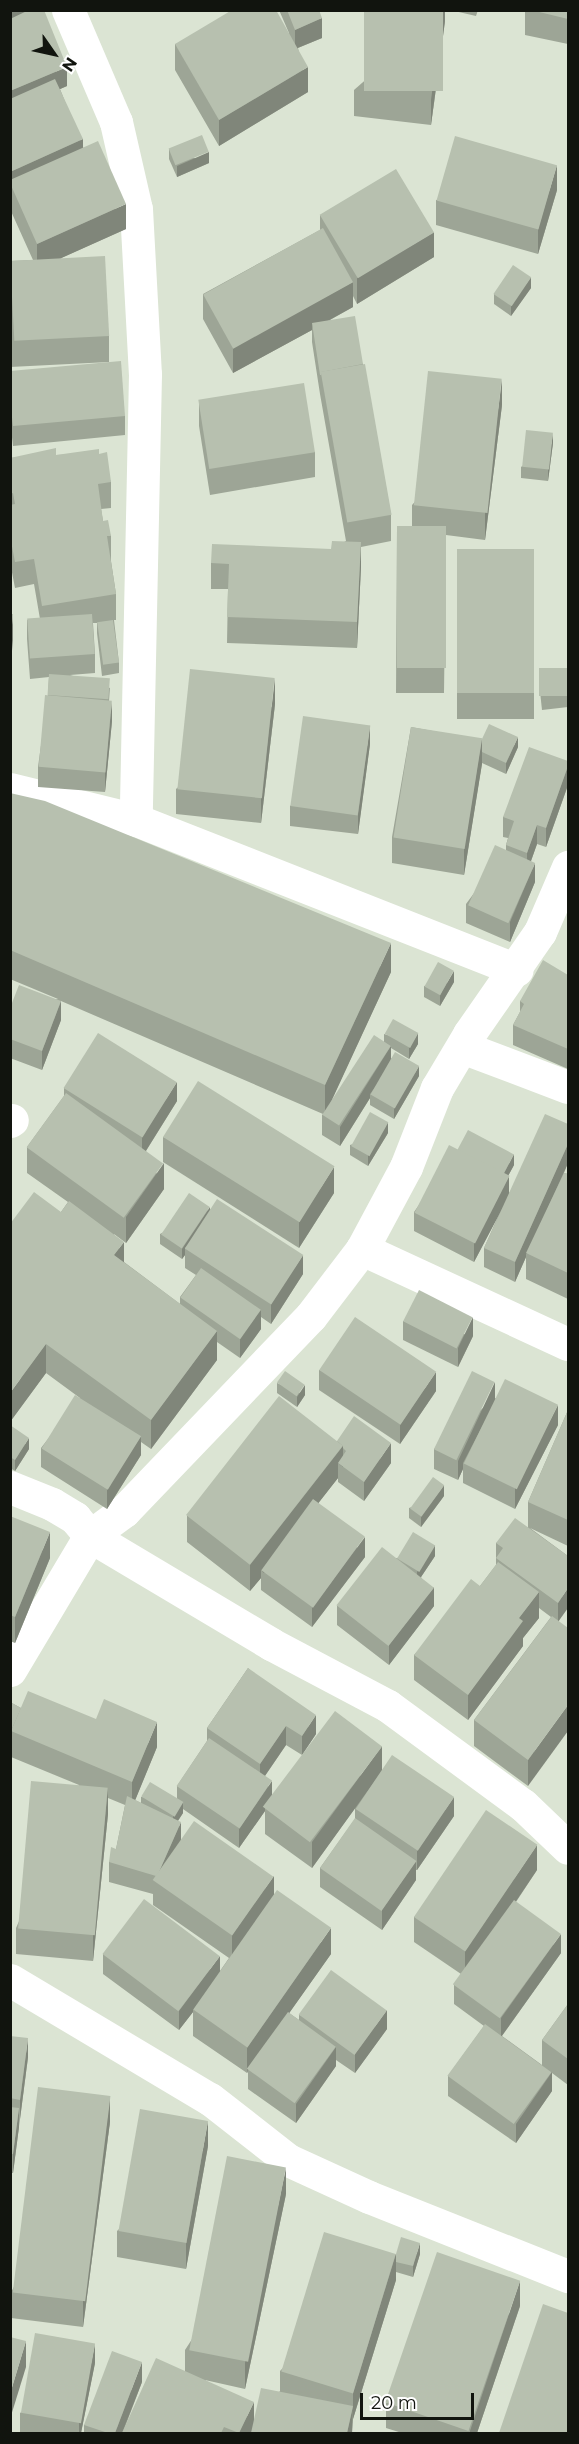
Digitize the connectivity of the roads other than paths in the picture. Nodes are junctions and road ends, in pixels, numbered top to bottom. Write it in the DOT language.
graph roads {
  1 [pos="68,10"];
  2 [pos="10,789"];
  3 [pos="136,820"];
  4 [pos="568,867"];
  5 [pos="517,970"];
  6 [pos="462,1047"];
  7 [pos="568,1087"];
  8 [pos="362,1249"];
  9 [pos="568,1344"];
  10 [pos="10,1487"];
  11 [pos="90,1536"];
  12 [pos="10,1671"];
  13 [pos="568,1848"];
  14 [pos="10,1980"];
  15 [pos="568,2276"];
  1 -- 3 [label="street"];
  2 -- 3 [label="street"];
  3 -- 5 [label="street"];
  4 -- 5 [label="street"];
  5 -- 6 [label="street"];
  6 -- 7 [label="street"];
  6 -- 8 [label="street"];
  8 -- 9 [label="street"];
  8 -- 11 [label="street"];
  10 -- 11 [label="street"];
  11 -- 12 [label="street"];
  11 -- 13 [label="street"];
  14 -- 15 [label="street"];
}
